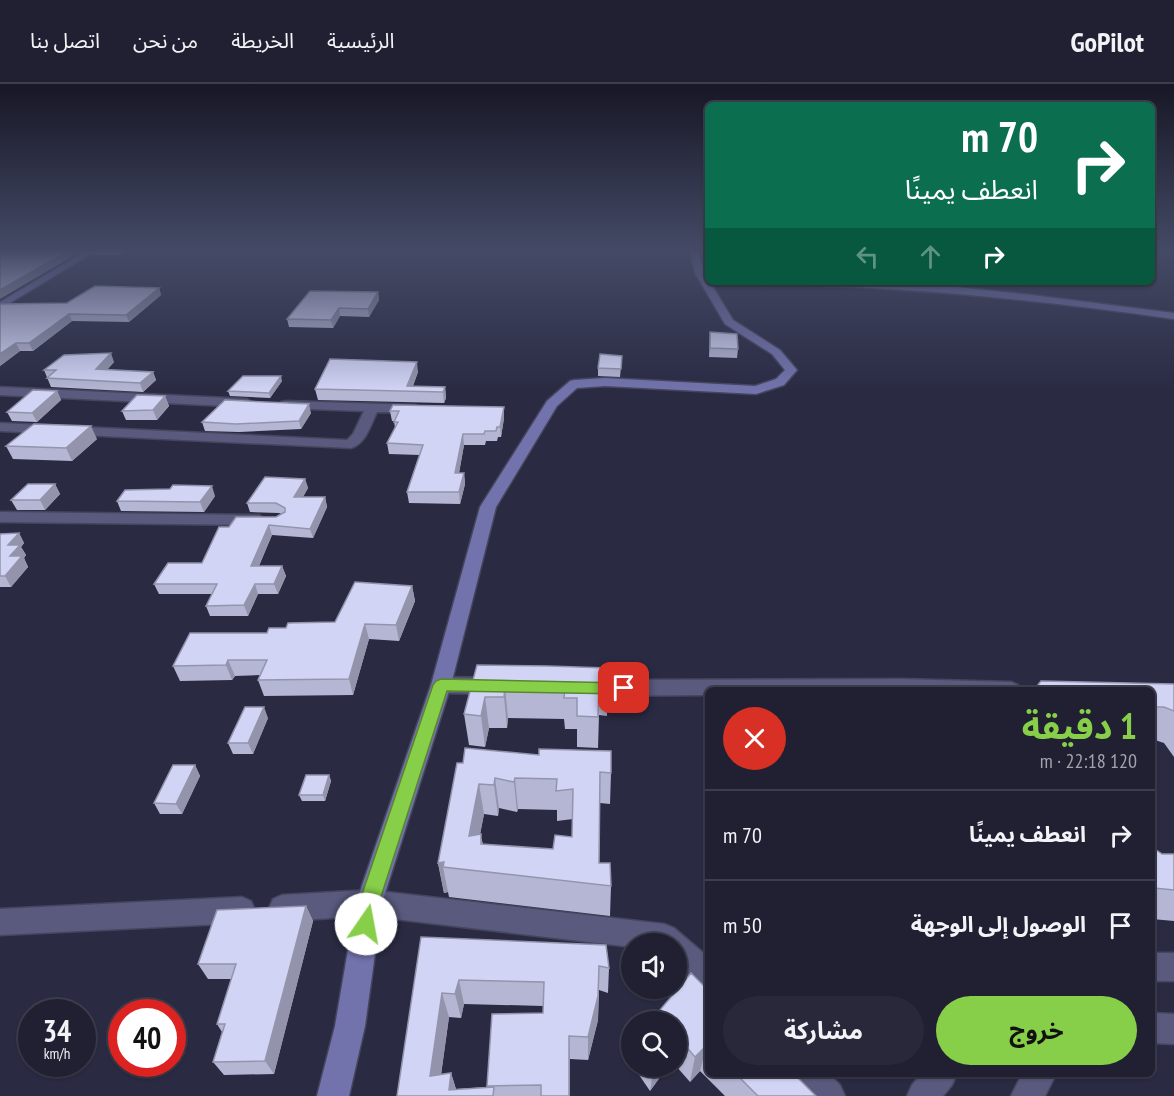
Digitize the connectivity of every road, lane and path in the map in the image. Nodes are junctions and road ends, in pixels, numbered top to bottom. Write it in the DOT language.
graph roads {
  1 [pos="16,296"];
  2 [pos="716,296"];
  3 [pos="1017,296"];
  4 [pos="1090,296"];
  5 [pos="0,306"];
  6 [pos="1174,306"];
  7 [pos="1174,316"];
  8 [pos="0,391"];
  9 [pos="372,409"];
  10 [pos="427,409"];
  11 [pos="0,427"];
  12 [pos="0,517"];
  13 [pos="279,520"];
  14 [pos="441,685"];
  15 [pos="521,686"];
  16 [pos="567,687"];
  17 [pos="705,689"];
  18 [pos="369,903"];
  19 [pos="0,922"];
  20 [pos="629,933"];
  21 [pos="687,957"];
  22 [pos="1155,967"];
  23 [pos="1174,967"];
  24 [pos="705,972"];
  25 [pos="1155,1028"];
  26 [pos="1174,1029"];
  27 [pos="810,1077"];
  28 [pos="939,1077"];
  29 [pos="1038,1077"];
  30 [pos="333,1096"];
  31 [pos="829,1096"];
  32 [pos="923,1096"];
  33 [pos="1027,1096"];
  1 -- 5 [label="street"];
  2 -- 14 [label="street"];
  3 -- 7 [label="street"];
  4 -- 6 [label="street"];
  8 -- 9 [label="street"];
  9 -- 10 [label="street"];
  9 -- 11 [label="street"];
  12 -- 13 [label="street"];
  14 -- 15 [label="street"];
  14 -- 18 [label="street"];
  16 -- 17 [label="street"];
  18 -- 19 [label="street"];
  18 -- 20 [label="street"];
  18 -- 30 [label="street"];
  21 -- 24 [label="street"];
  22 -- 23 [label="street"];
  25 -- 26 [label="street"];
  27 -- 31 [label="street"];
  28 -- 32 [label="street"];
  29 -- 33 [label="street"];
}
